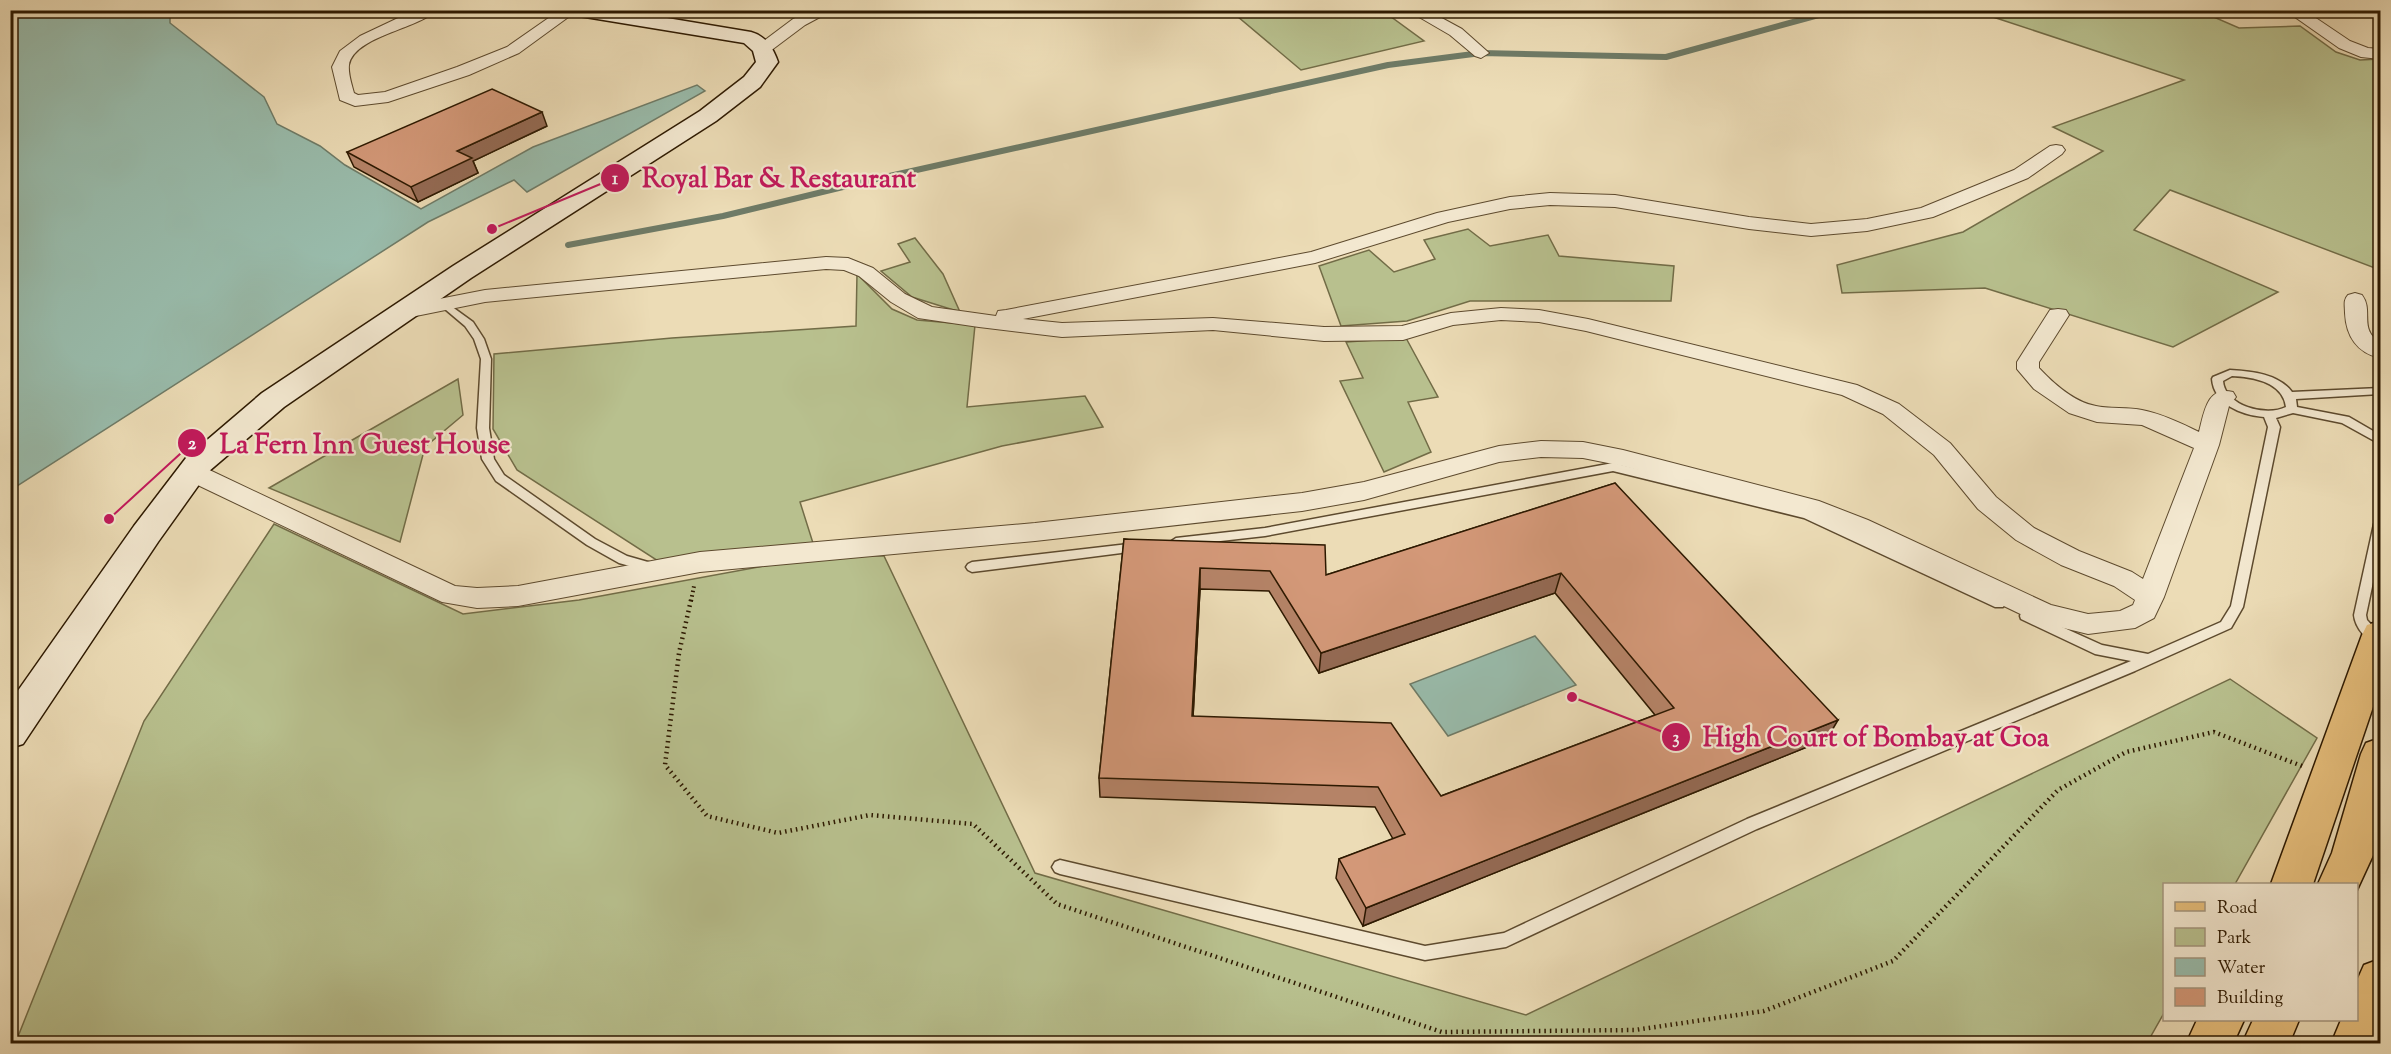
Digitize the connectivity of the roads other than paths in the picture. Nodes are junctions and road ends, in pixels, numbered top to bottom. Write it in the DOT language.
graph roads {
  1 [pos="429,10"];
  2 [pos="571,10"];
  3 [pos="579,10"];
  4 [pos="826,10"];
  5 [pos="1414,10"];
  6 [pos="2292,10"];
  7 [pos="763,49"];
  8 [pos="1481,53"];
  9 [pos="2380,54"];
  10 [pos="2056,150"];
  11 [pos="2355,299"];
  12 [pos="444,303"];
  13 [pos="406,312"];
  14 [pos="2058,315"];
  15 [pos="979,321"];
  16 [pos="2380,351"];
  17 [pos="2380,391"];
  18 [pos="2290,396"];
  19 [pos="2225,398"];
  20 [pos="2292,408"];
  21 [pos="2269,415"];
  22 [pos="2380,440"];
  23 [pos="2207,446"];
  24 [pos="192,472"];
  25 [pos="2380,524"];
  26 [pos="972,567"];
  27 [pos="661,570"];
  28 [pos="2151,597"];
  29 [pos="2380,638"];
  30 [pos="2149,659"];
  31 [pos="10,733"];
  32 [pos="2380,754"];
  33 [pos="1060,867"];
  34 [pos="2293,883"];
  35 [pos="2340,883"];
  36 [pos="2380,980"];
  37 [pos="2220,1021"];
  38 [pos="2276,1021"];
  39 [pos="2209,1044"];
  40 [pos="2265,1044"];
  41 [pos="2354,1044"];
  1 -- 2 [label="street"];
  3 -- 7 [label="main road"];
  4 -- 7 [label="street"];
  5 -- 8 [label="street"];
  6 -- 9 [label="street"];
  7 -- 13 [label="main road"];
  10 -- 15 [label="street"];
  11 -- 16 [label="street"];
  12 -- 13 [label="street"];
  12 -- 15 [label="street"];
  12 -- 27 [label="lane"];
  13 -- 24 [label="main road"];
  14 -- 23 [label="street"];
  15 -- 28 [label="street"];
  17 -- 18 [label="lane"];
  18 -- 19 [label="lane"];
  18 -- 20 [label="lane"];
  19 -- 21 [label="lane"];
  19 -- 23 [label="street"];
  20 -- 21 [label="lane"];
  20 -- 22 [label="lane"];
  21 -- 30 [label="lane"];
  23 -- 28 [label="street"];
  24 -- 27 [label="street"];
  24 -- 31 [label="main road"];
  25 -- 29 [label="lane"];
  26 -- 30 [label="lane"];
  27 -- 28 [label="street"];
  29 -- 34 [label="main road"];
  30 -- 33 [label="lane"];
  32 -- 35 [label="main road"];
  36 -- 41 [label="main road"];
  37 -- 39 [label="main road"];
  38 -- 40 [label="main road"];
}
